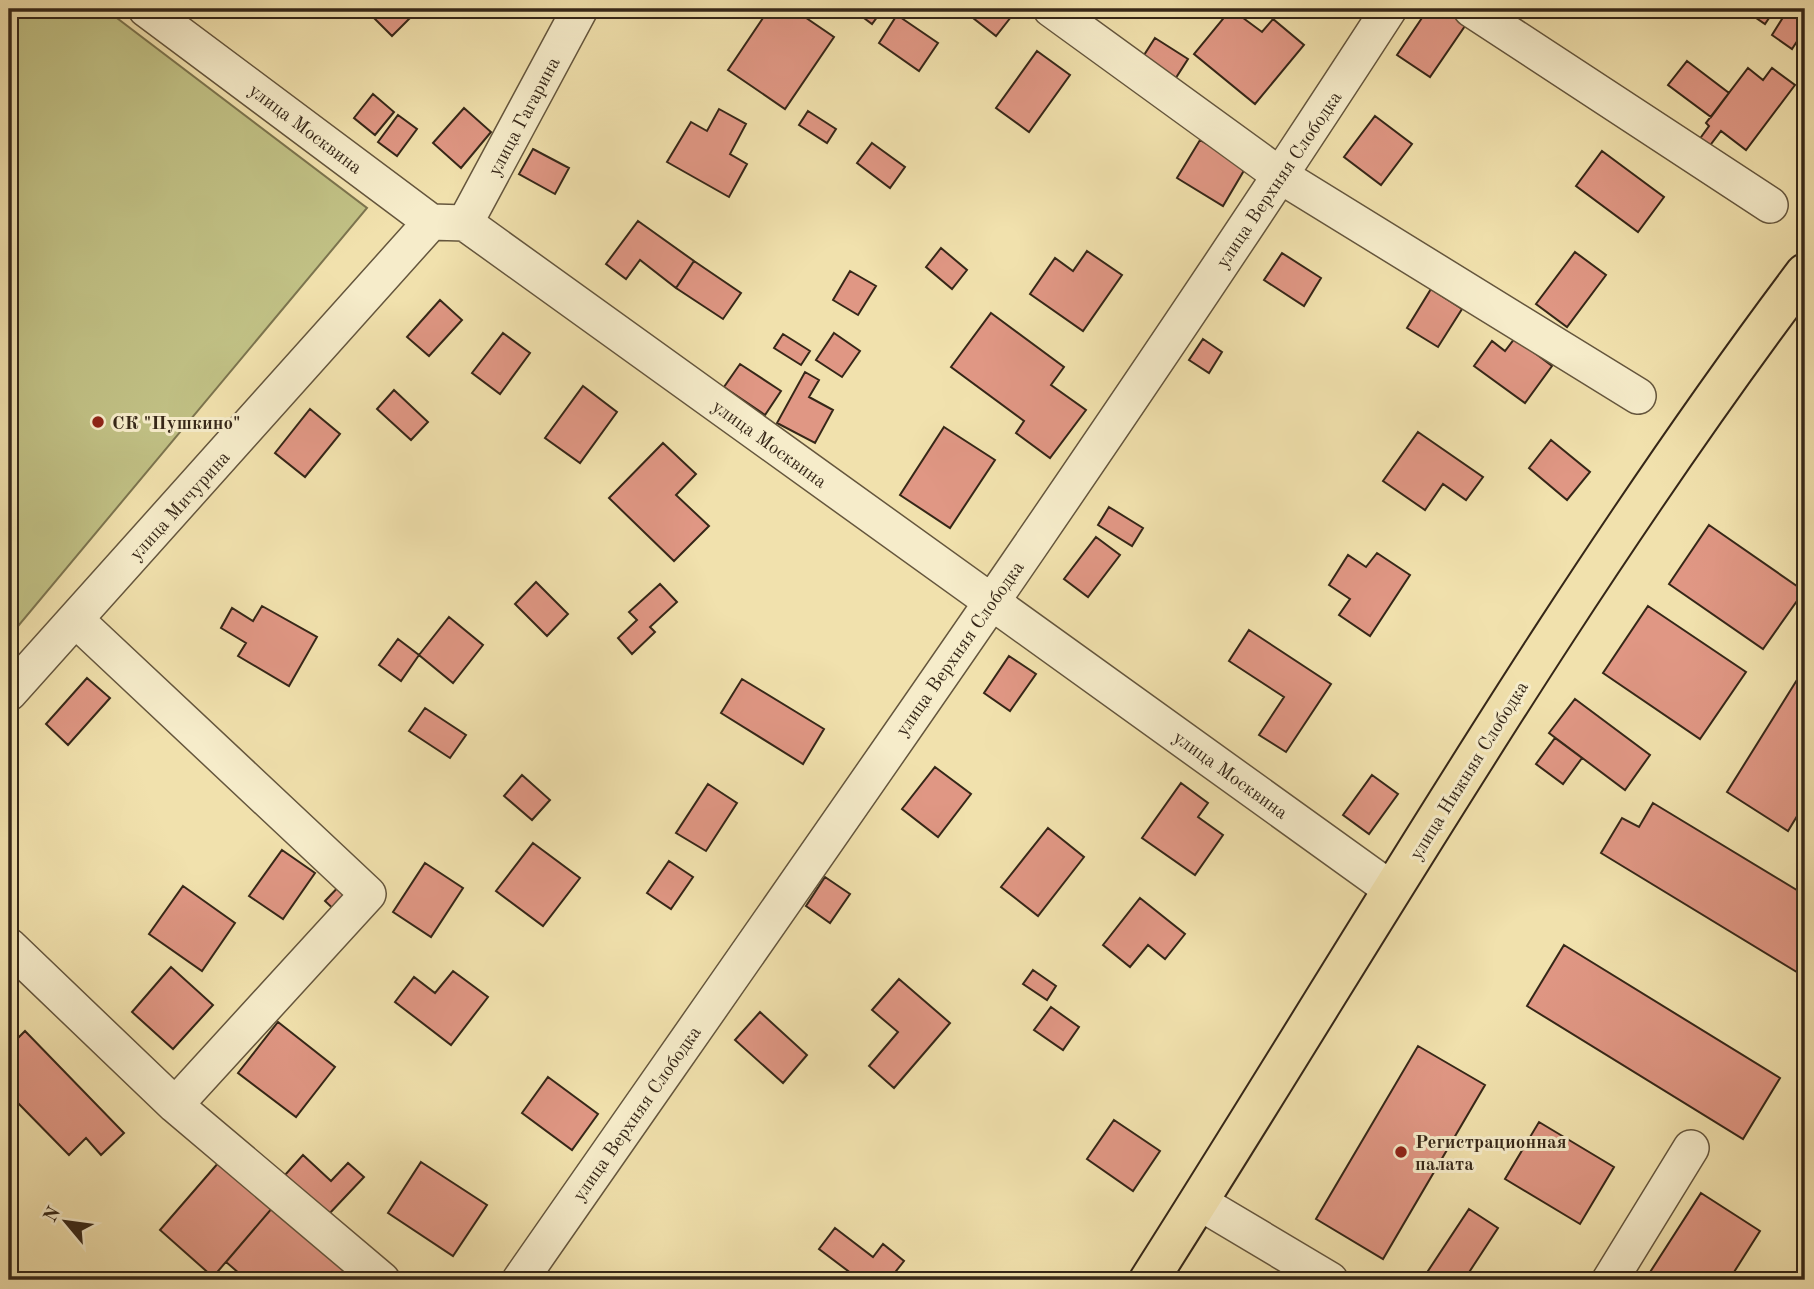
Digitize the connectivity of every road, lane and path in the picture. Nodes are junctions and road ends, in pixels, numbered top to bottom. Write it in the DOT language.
graph roads {
  1 [pos="146,9"];
  2 [pos="580,9"];
  3 [pos="1051,9"];
  4 [pos="1389,9"];
  5 [pos="1471,9"];
  6 [pos="1281,176"];
  7 [pos="1770,205"];
  8 [pos="448,222"];
  9 [pos="1805,273"];
  10 [pos="1638,396"];
  11 [pos="991,602"];
  12 [pos="76,620"];
  13 [pos="9,694"];
  14 [pos="1392,890"];
  15 [pos="9,946"];
  16 [pos="175,1105"];
  17 [pos="1691,1148"];
  18 [pos="1199,1202"];
  19 [pos="382,1280"];
  20 [pos="520,1280"];
  21 [pos="1149,1280"];
  22 [pos="1330,1280"];
  23 [pos="1610,1280"];
  1 -- 8 [label="street, улица Москвина"];
  2 -- 8 [label="street, улица Гагарина"];
  3 -- 6 [label="street"];
  4 -- 6 [label="street, улица Верхняя Слободка"];
  5 -- 7 [label="street"];
  6 -- 10 [label="street"];
  6 -- 11 [label="street, улица Верхняя Слободка"];
  8 -- 11 [label="street, улица Москвина"];
  8 -- 12 [label="street, улица Мичурина"];
  9 -- 14 [label="main road, улица Нижняя Слободка"];
  11 -- 14 [label="street, улица Москвина"];
  11 -- 20 [label="street, улица Верхняя Слободка"];
  12 -- 13 [label="street, улица Мичурина"];
  12 -- 16 [label="street"];
  14 -- 18 [label="main road, улица Нижняя Слободка"];
  15 -- 16 [label="street"];
  16 -- 19 [label="street"];
  17 -- 23 [label="street"];
  18 -- 21 [label="main road, улица Нижняя Слободка"];
  18 -- 22 [label="street"];
}
